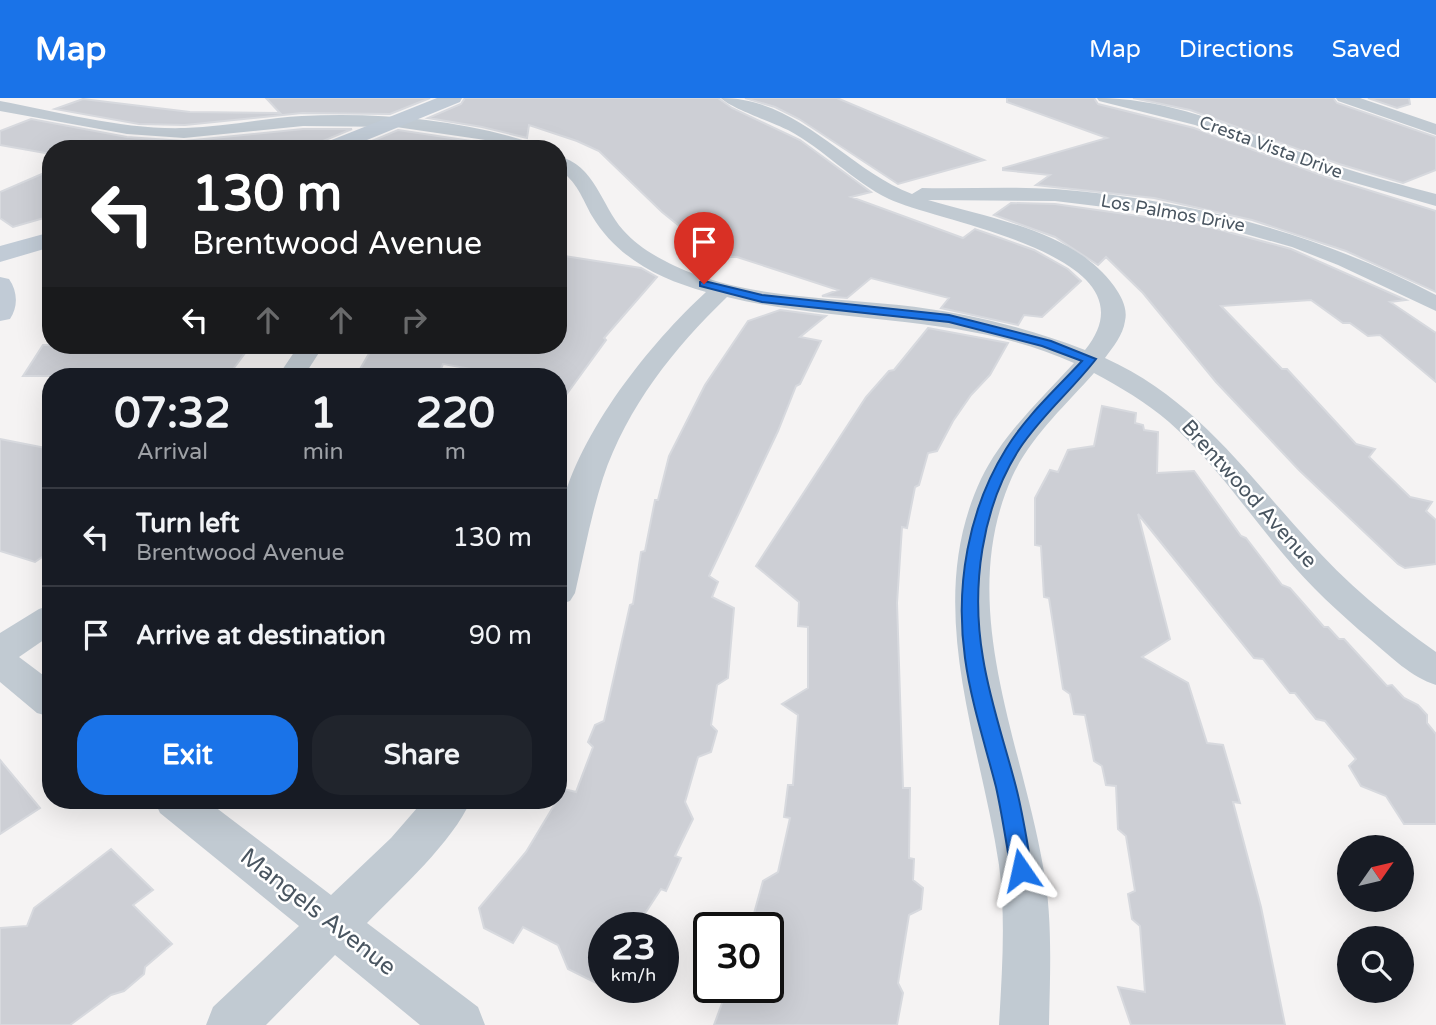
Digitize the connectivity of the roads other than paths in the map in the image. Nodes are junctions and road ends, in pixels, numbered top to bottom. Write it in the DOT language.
graph roads {
  1 [pos="453,98"];
  2 [pos="729,98"];
  3 [pos="1105,98"];
  4 [pos="1344,98"];
  5 [pos="0,106"];
  6 [pos="396,122"];
  7 [pos="1436,130"];
  8 [pos="349,140"];
  9 [pos="503,140"];
  10 [pos="567,166"];
  11 [pos="586,180"];
  12 [pos="567,185"];
  13 [pos="894,193"];
  14 [pos="1436,200"];
  15 [pos="42,242"];
  16 [pos="0,254"];
  17 [pos="0,285"];
  18 [pos="722,290"];
  19 [pos="1436,304"];
  20 [pos="0,313"];
  21 [pos="1090,359"];
  22 [pos="567,557"];
  23 [pos="42,624"];
  24 [pos="0,651"];
  25 [pos="0,662"];
  26 [pos="1436,671"];
  27 [pos="42,695"];
  28 [pos="187,809"];
  29 [pos="443,809"];
  30 [pos="335,925"];
  31 [pos="231,1025"];
  32 [pos="460,1025"];
  33 [pos="1024,1025"];
  1 -- 6 [label="street"];
  2 -- 13 [label="street"];
  3 -- 14 [label="street, Cresta Vista Drive"];
  4 -- 7 [label="street"];
  5 -- 6 [label="street"];
  6 -- 8 [label="street"];
  6 -- 9 [label="street"];
  10 -- 11 [label="street, Brentwood Avenue"];
  11 -- 12 [label="street"];
  11 -- 18 [label="street, Brentwood Avenue"];
  13 -- 19 [label="street, Los Palmos Drive"];
  13 -- 21 [label="street"];
  15 -- 16 [label="street"];
  17 -- 20 [label="street"];
  18 -- 21 [label="street, Brentwood Avenue"];
  18 -- 22 [label="street"];
  21 -- 26 [label="street, Brentwood Avenue"];
  21 -- 33 [label="street"];
  23 -- 24 [label="street"];
  25 -- 27 [label="street"];
  28 -- 30 [label="street, Mangels Avenue"];
  29 -- 30 [label="street"];
  30 -- 31 [label="street"];
  30 -- 32 [label="street, Mangels Avenue"];
}
